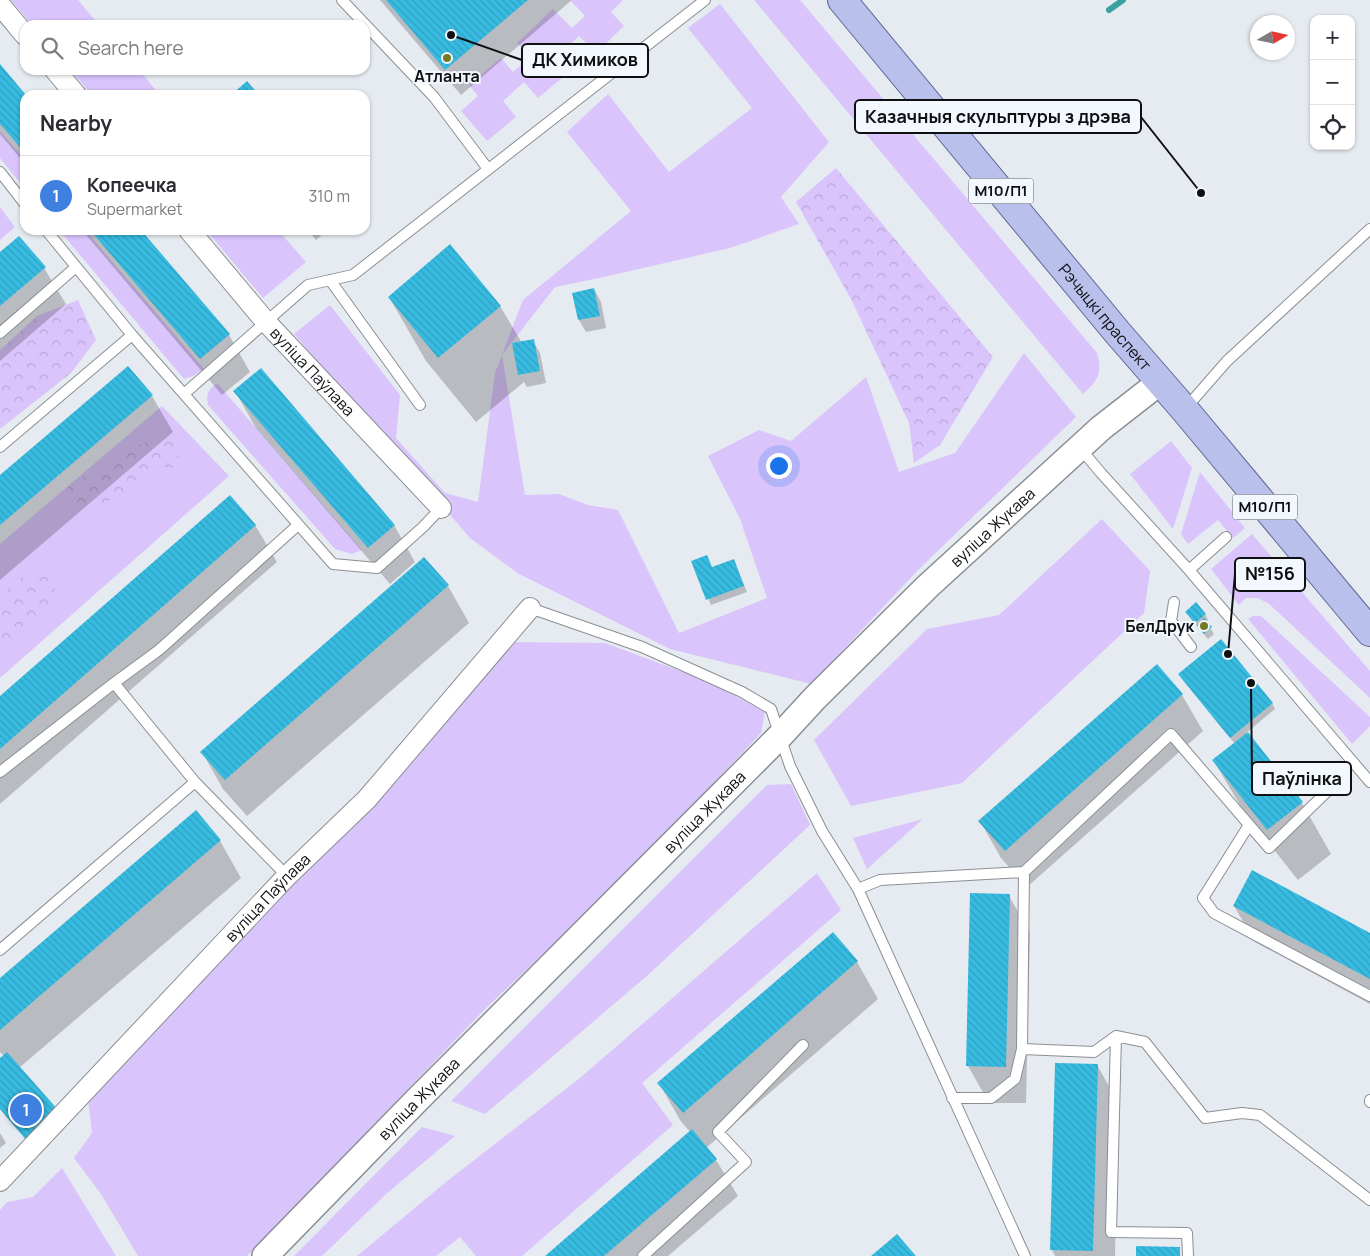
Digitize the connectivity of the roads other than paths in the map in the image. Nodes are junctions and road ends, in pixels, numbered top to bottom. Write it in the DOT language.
graph roads {
  1 [pos="342,0"];
  2 [pos="705,0"];
  3 [pos="842,0"];
  4 [pos="0,5"];
  5 [pos="361,20"];
  6 [pos="20,28"];
  7 [pos="370,30"];
  8 [pos="59,75"];
  9 [pos="72,90"];
  10 [pos="488,169"];
  11 [pos="0,172"];
  12 [pos="20,198"];
  13 [pos="1370,228"];
  14 [pos="50,235"];
  15 [pos="193,235"];
  16 [pos="76,267"];
  17 [pos="330,280"];
  18 [pos="266,322"];
  19 [pos="0,333"];
  20 [pos="132,335"];
  21 [pos="1160,382"];
  22 [pos="184,394"];
  23 [pos="420,404"];
  24 [pos="1184,409"];
  25 [pos="0,446"];
  26 [pos="1080,448"];
  27 [pos="441,508"];
  28 [pos="298,525"];
  29 [pos="1226,537"];
  30 [pos="1188,570"];
  31 [pos="1174,602"];
  32 [pos="530,608"];
  33 [pos="1370,632"];
  34 [pos="1191,647"];
  35 [pos="114,683"];
  36 [pos="780,736"];
  37 [pos="0,772"];
  38 [pos="1341,778"];
  39 [pos="195,782"];
  40 [pos="1370,782"];
  41 [pos="1249,825"];
  42 [pos="1024,872"];
  43 [pos="287,876"];
  44 [pos="858,889"];
  45 [pos="0,950"];
  46 [pos="1370,996"];
  47 [pos="1116,1036"];
  48 [pos="803,1044"];
  49 [pos="1022,1049"];
  50 [pos="952,1098"];
  51 [pos="0,1181"];
  52 [pos="1370,1200"];
  53 [pos="265,1256"];
  54 [pos="643,1256"];
  55 [pos="1024,1256"];
  56 [pos="1188,1256"];
  1 -- 5 [label="lane"];
  2 -- 10 [label="lane"];
  3 -- 21 [label="main road, Рэчыцкі праспект / М10/П1"];
  4 -- 6 [label="street"];
  7 -- 10 [label="lane"];
  8 -- 9 [label="street"];
  10 -- 17 [label="lane"];
  11 -- 12 [label="lane"];
  13 -- 24 [label="lane"];
  14 -- 16 [label="lane"];
  15 -- 18 [label="street, вуліца Паўлава"];
  16 -- 19 [label="lane"];
  16 -- 20 [label="lane"];
  17 -- 18 [label="lane"];
  17 -- 23 [label="lane"];
  18 -- 22 [label="lane"];
  18 -- 27 [label="street, вуліца Паўлава"];
  20 -- 22 [label="lane"];
  20 -- 25 [label="lane"];
  21 -- 24 [label="main road, Рэчыцкі праспект / М10/П1"];
  21 -- 26 [label="street, вуліца Жукава"];
  22 -- 28 [label="lane"];
  24 -- 33 [label="main road, Рэчыцкі праспект / М10/П1"];
  26 -- 30 [label="lane"];
  26 -- 36 [label="street, вуліца Жукава"];
  27 -- 28 [label="lane"];
  28 -- 35 [label="lane"];
  29 -- 30 [label="lane"];
  30 -- 40 [label="lane"];
  31 -- 34 [label="lane"];
  32 -- 36 [label="lane"];
  32 -- 43 [label="street, вуліца Паўлава"];
  35 -- 37 [label="lane"];
  35 -- 39 [label="lane"];
  36 -- 44 [label="lane"];
  36 -- 53 [label="street, вуліца Жукава"];
  38 -- 41 [label="lane"];
  39 -- 43 [label="lane"];
  39 -- 45 [label="lane"];
  41 -- 42 [label="lane"];
  41 -- 46 [label="lane"];
  42 -- 44 [label="lane"];
  42 -- 49 [label="lane"];
  43 -- 51 [label="street, вуліца Паўлава"];
  44 -- 50 [label="lane"];
  47 -- 49 [label="lane"];
  47 -- 52 [label="lane"];
  47 -- 56 [label="lane"];
  48 -- 54 [label="lane"];
  49 -- 50 [label="lane"];
  50 -- 55 [label="lane"];
}
